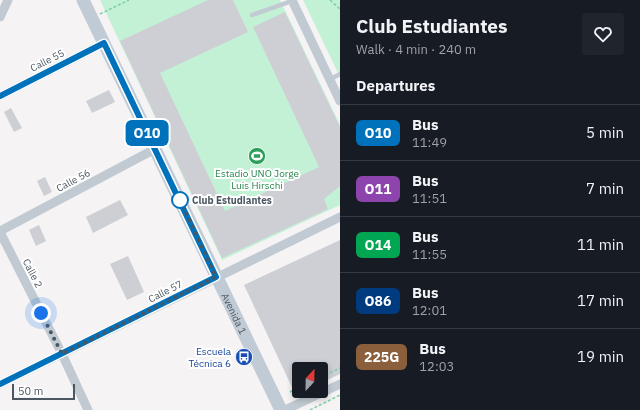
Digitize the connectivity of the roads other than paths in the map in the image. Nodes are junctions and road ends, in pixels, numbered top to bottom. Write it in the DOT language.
graph roads {
  1 [pos="8,0"];
  2 [pos="83,0"];
  3 [pos="292,0"];
  4 [pos="252,15"];
  5 [pos="0,17"];
  6 [pos="104,43"];
  7 [pos="340,74"];
  8 [pos="329,80"];
  9 [pos="0,96"];
  10 [pos="340,101"];
  11 [pos="156,149"];
  12 [pos="340,217"];
  13 [pos="0,231"];
  14 [pos="216,277"];
  15 [pos="62,354"];
  16 [pos="0,384"];
  17 [pos="340,384"];
  18 [pos="88,410"];
  19 [pos="281,410"];
  20 [pos="285,410"];
  1 -- 5 [label="street"];
  2 -- 6 [label="main road, Avenida 1"];
  3 -- 4 [label="lane"];
  3 -- 8 [label="street"];
  6 -- 9 [label="street, Calle 55"];
  6 -- 11 [label="main road, Avenida 1"];
  7 -- 8 [label="lane"];
  8 -- 10 [label="street"];
  11 -- 13 [label="street, Calle 56"];
  11 -- 14 [label="main road, Avenida 1"];
  12 -- 14 [label="street, Calle 57"];
  13 -- 15 [label="street, Calle 2"];
  14 -- 15 [label="street, Calle 57"];
  14 -- 19 [label="main road, Avenida 1"];
  15 -- 16 [label="street, Calle 57"];
  15 -- 18 [label="street, Calle 2"];
  17 -- 20 [label="street"];
}
